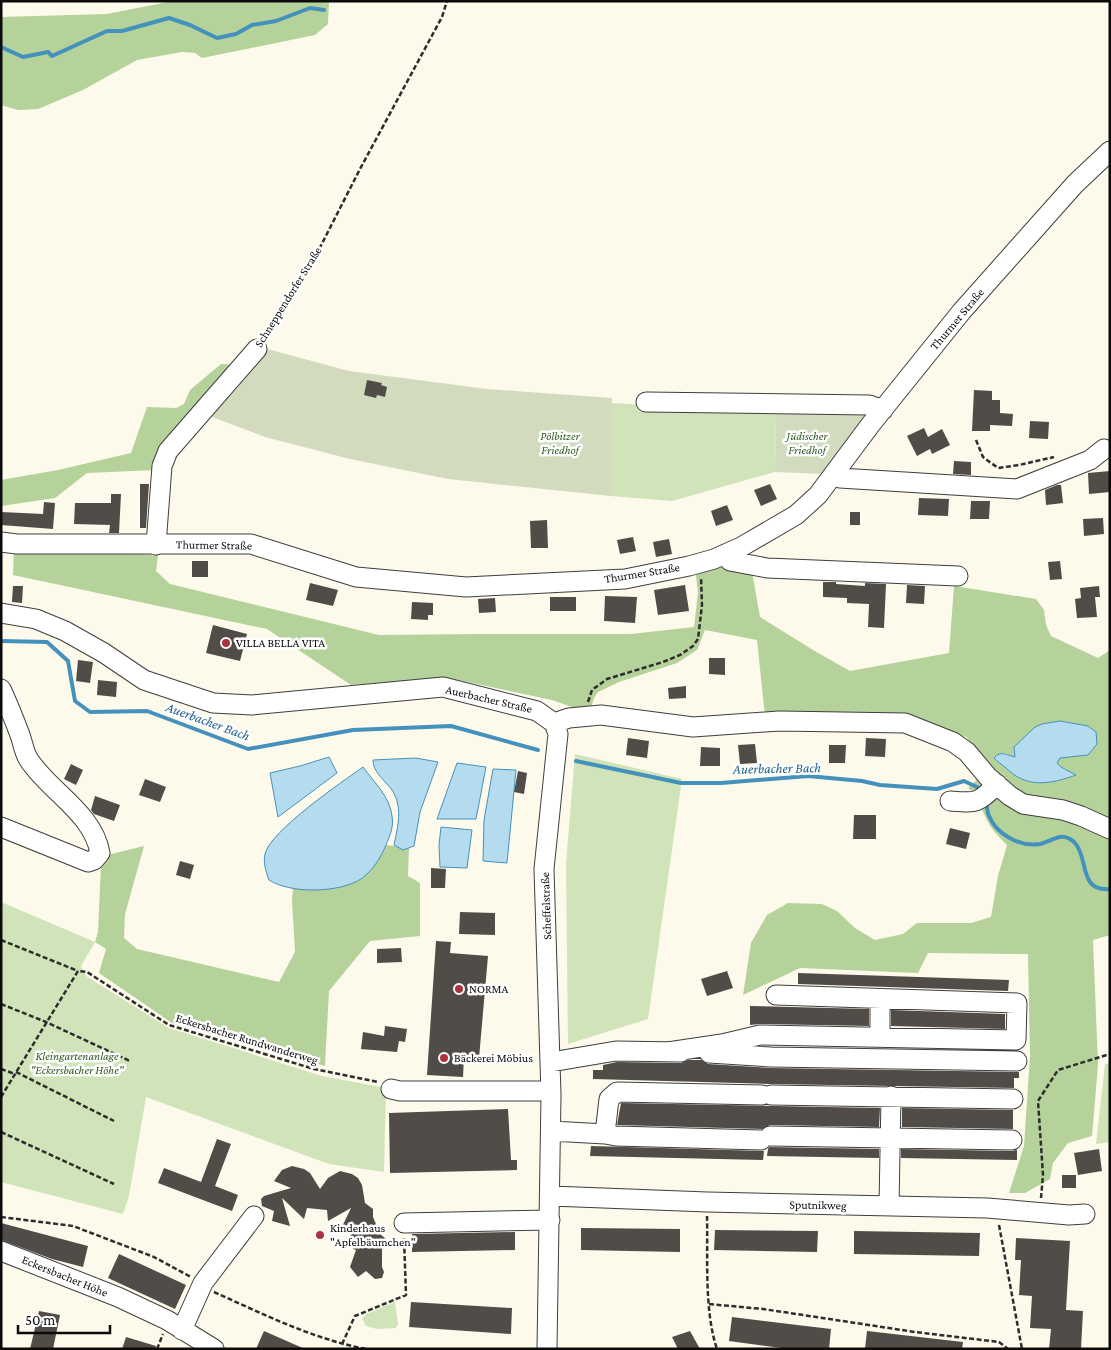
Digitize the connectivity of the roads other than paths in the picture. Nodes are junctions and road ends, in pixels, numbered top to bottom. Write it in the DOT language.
graph roads {
  1 [pos="1110,151"];
  2 [pos="257,348"];
  3 [pos="646,402"];
  4 [pos="883,410"];
  5 [pos="1104,449"];
  6 [pos="833,475"];
  7 [pos="1,542"];
  8 [pos="156,544"];
  9 [pos="725,554"];
  10 [pos="958,576"];
  11 [pos="1,613"];
  12 [pos="1,689"];
  13 [pos="554,723"];
  14 [pos="997,784"];
  15 [pos="950,801"];
  16 [pos="1,827"];
  17 [pos="1110,829"];
  18 [pos="776,995"];
  19 [pos="880,999"];
  20 [pos="880,1036"];
  21 [pos="668,1052"];
  22 [pos="1018,1061"];
  23 [pos="551,1062"];
  24 [pos="392,1089"];
  25 [pos="551,1091"];
  26 [pos="891,1096"];
  27 [pos="1013,1099"];
  28 [pos="551,1131"];
  29 [pos="605,1134"];
  30 [pos="891,1138"];
  31 [pos="1012,1140"];
  32 [pos="551,1196"];
  33 [pos="890,1206"];
  34 [pos="1085,1214"];
  35 [pos="254,1216"];
  36 [pos="550,1220"];
  37 [pos="404,1223"];
  38 [pos="1,1251"];
  39 [pos="182,1330"];
  40 [pos="214,1349"];
  41 [pos="547,1349"];
  1 -- 4 [label="street, Thurmer Straße"];
  2 -- 8 [label="street, Schneppendorfer Straße"];
  3 -- 4 [label="street"];
  4 -- 6 [label="street, Thurmer Straße"];
  5 -- 6 [label="street"];
  6 -- 9 [label="street, Thurmer Straße"];
  7 -- 8 [label="street, Thurmer Straße"];
  8 -- 9 [label="street, Thurmer Straße"];
  9 -- 10 [label="street"];
  11 -- 13 [label="street, Auerbacher Straße"];
  12 -- 16 [label="street"];
  13 -- 14 [label="street"];
  13 -- 23 [label="street, Scheffelstraße"];
  14 -- 15 [label="street"];
  14 -- 17 [label="street"];
  18 -- 19 [label="street"];
  19 -- 20 [label="street"];
  19 -- 20 [label="street"];
  20 -- 21 [label="street"];
  21 -- 22 [label="street"];
  21 -- 23 [label="street"];
  23 -- 25 [label="street, Scheffelstraße"];
  24 -- 25 [label="street"];
  25 -- 28 [label="street, Scheffelstraße"];
  26 -- 27 [label="street"];
  26 -- 29 [label="street"];
  26 -- 30 [label="street"];
  28 -- 29 [label="street"];
  28 -- 32 [label="street, Scheffelstraße"];
  29 -- 30 [label="street"];
  30 -- 31 [label="street"];
  30 -- 33 [label="street"];
  32 -- 33 [label="street, Sputnikweg"];
  32 -- 36 [label="street, Scheffelstraße"];
  33 -- 34 [label="street, Sputnikweg"];
  35 -- 39 [label="street"];
  36 -- 37 [label="street"];
  36 -- 41 [label="street, Scheffelstraße"];
  38 -- 39 [label="street, Eckersbacher Höhe"];
  39 -- 40 [label="street, Eckersbacher Höhe"];
}
